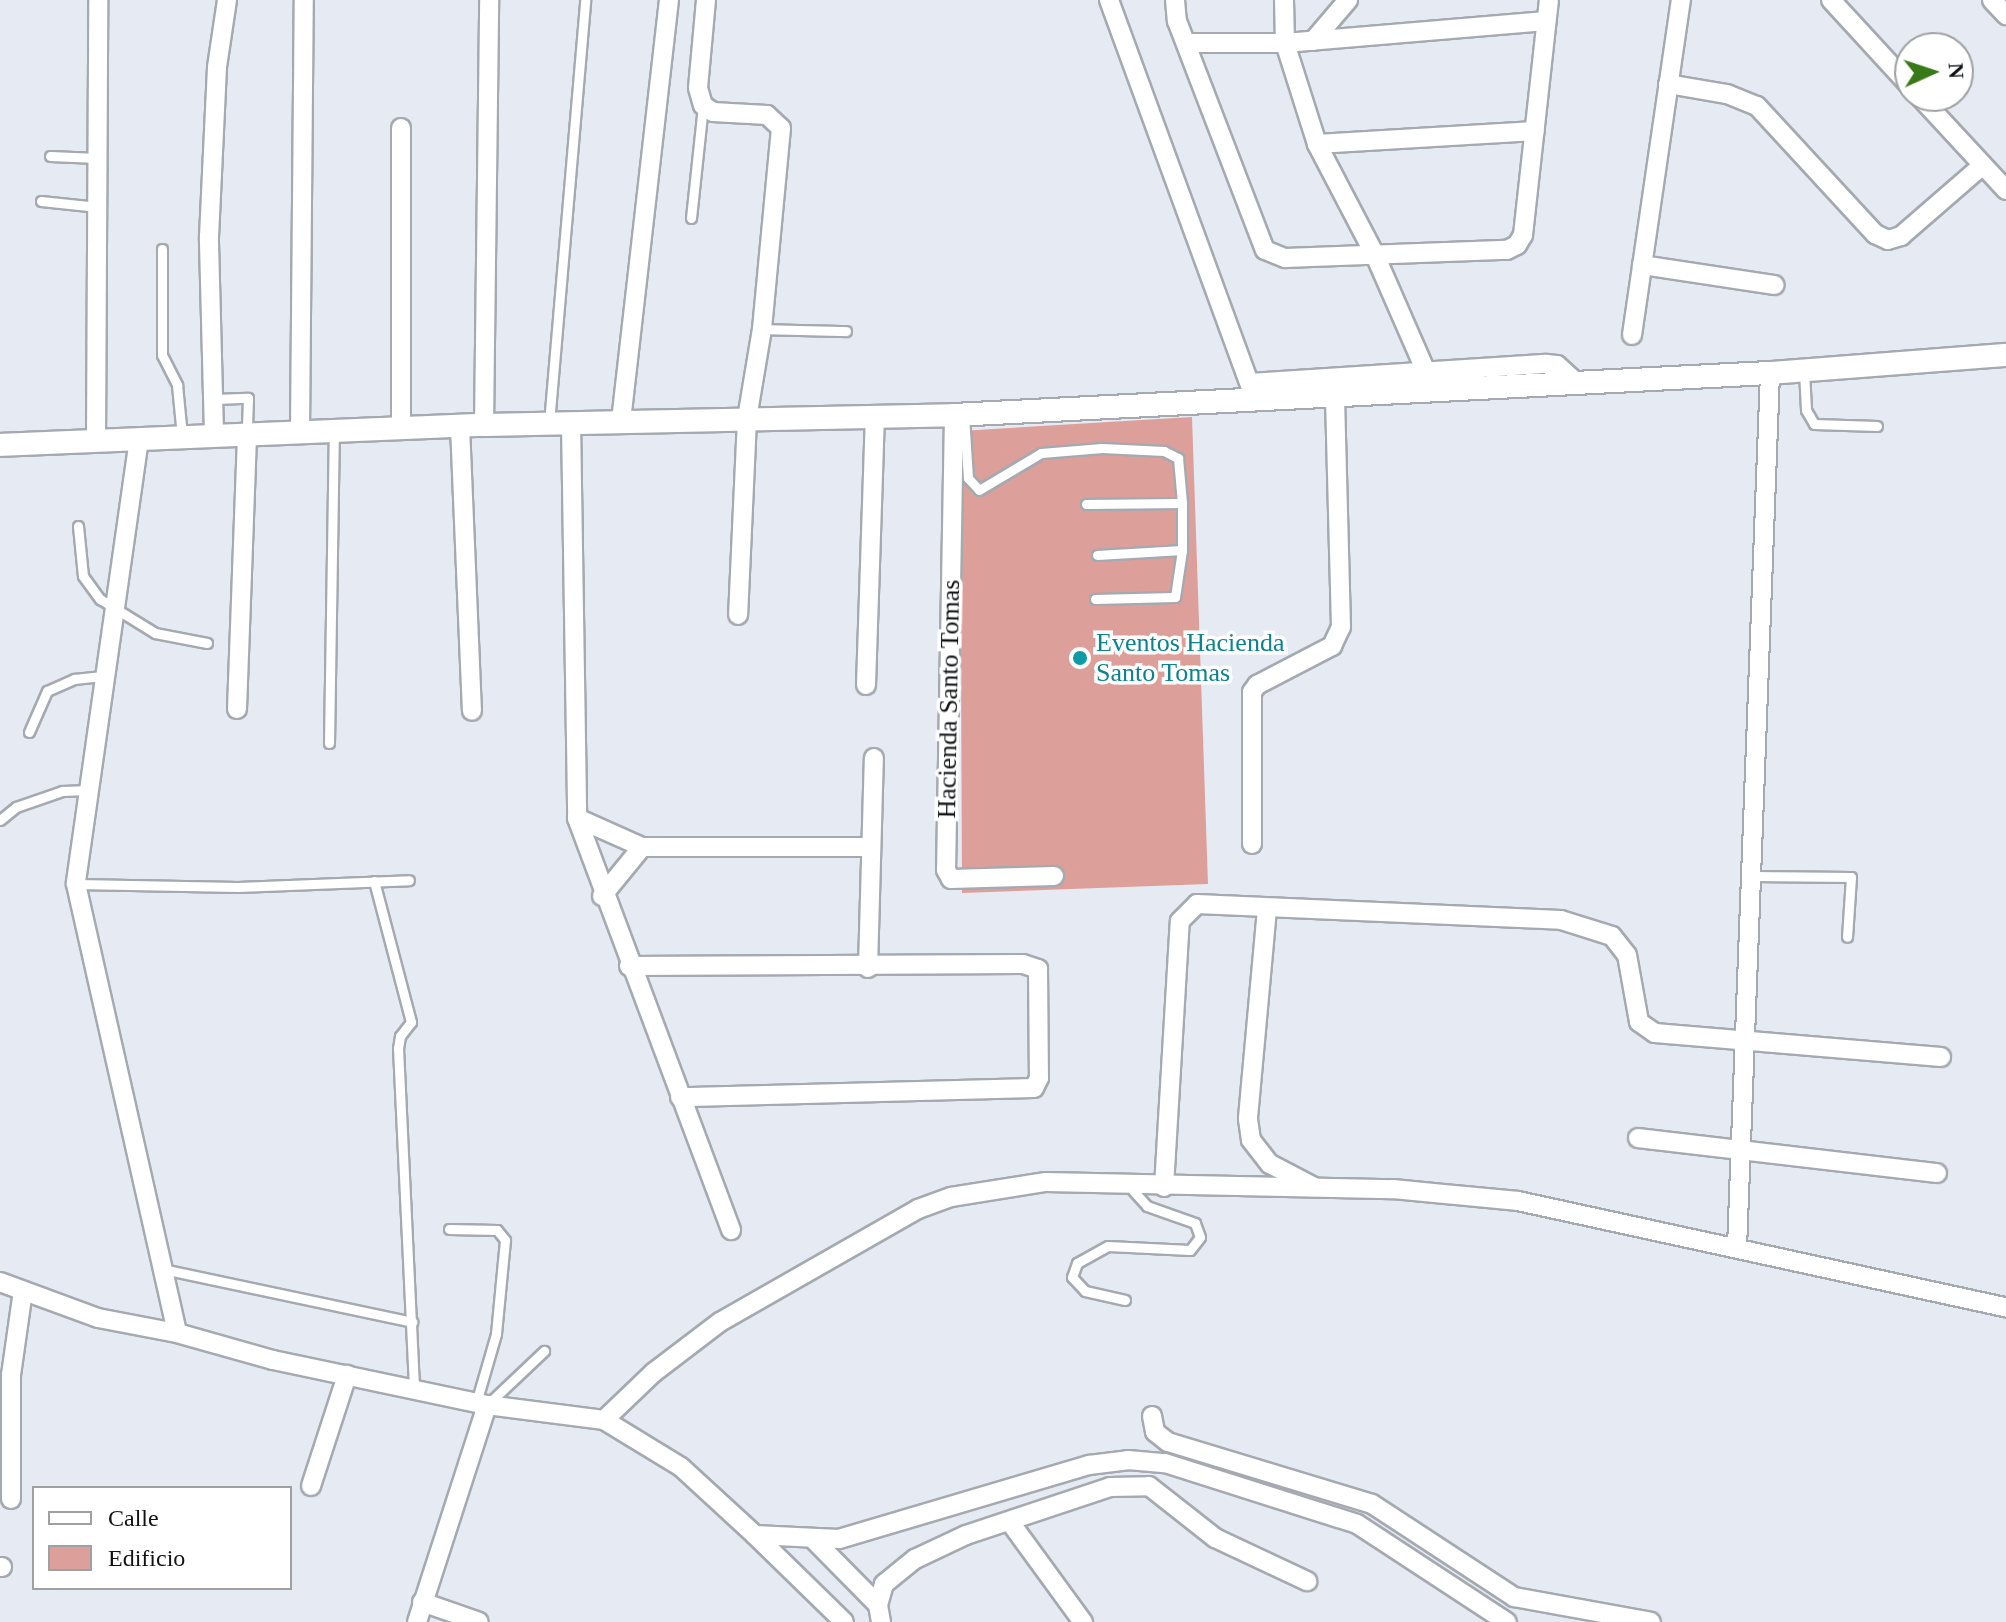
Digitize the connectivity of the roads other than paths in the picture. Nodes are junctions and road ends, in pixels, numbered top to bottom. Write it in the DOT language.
graph roads {
  1 [pos="98,0"];
  2 [pos="227,0"];
  3 [pos="304,0"];
  4 [pos="489,0"];
  5 [pos="585,0"];
  6 [pos="669,0"];
  7 [pos="706,0"];
  8 [pos="1109,0"];
  9 [pos="1175,0"];
  10 [pos="1284,0"];
  11 [pos="1348,0"];
  12 [pos="1549,0"];
  13 [pos="1681,0"];
  14 [pos="1831,0"];
  15 [pos="1992,0"];
  16 [pos="2006,15"];
  17 [pos="1546,21"];
  18 [pos="1313,41"];
  19 [pos="1186,43"];
  20 [pos="1285,43"];
  21 [pos="1894,69"];
  22 [pos="1668,84"];
  23 [pos="703,105"];
  24 [pos="1934,112"];
  25 [pos="401,128"];
  26 [pos="1535,131"];
  27 [pos="1317,144"];
  28 [pos="50,156"];
  29 [pos="97,158"];
  30 [pos="1983,165"];
  31 [pos="2006,190"];
  32 [pos="41,201"];
  33 [pos="98,207"];
  34 [pos="691,218"];
  35 [pos="162,249"];
  36 [pos="1375,255"];
  37 [pos="1642,265"];
  38 [pos="1775,285"];
  39 [pos="762,329"];
  40 [pos="846,331"];
  41 [pos="1632,335"];
  42 [pos="2006,355"];
  43 [pos="1804,371"];
  44 [pos="1770,373"];
  45 [pos="1430,382"];
  46 [pos="1252,391"];
  47 [pos="1335,395"];
  48 [pos="215,399"];
  49 [pos="959,415"];
  50 [pos="875,417"];
  51 [pos="747,419"];
  52 [pos="621,421"];
  53 [pos="560,423"];
  54 [pos="484,425"];
  55 [pos="460,426"];
  56 [pos="1877,426"];
  57 [pos="401,428"];
  58 [pos="334,430"];
  59 [pos="300,431"];
  60 [pos="247,433"];
  61 [pos="214,434"];
  62 [pos="182,436"];
  63 [pos="139,439"];
  64 [pos="96,441"];
  65 [pos="0,445"];
  66 [pos="1182,503"];
  67 [pos="1086,504"];
  68 [pos="78,526"];
  69 [pos="1182,550"];
  70 [pos="1097,555"];
  71 [pos="1095,599"];
  72 [pos="115,604"];
  73 [pos="738,615"];
  74 [pos="207,643"];
  75 [pos="105,676"];
  76 [pos="866,685"];
  77 [pos="237,709"];
  78 [pos="472,711"];
  79 [pos="29,732"];
  80 [pos="329,743"];
  81 [pos="874,758"];
  82 [pos="89,790"];
  83 [pos="577,818"];
  84 [pos="0,820"];
  85 [pos="1252,844"];
  86 [pos="642,847"];
  87 [pos="871,847"];
  88 [pos="1054,876"];
  89 [pos="1752,876"];
  90 [pos="409,880"];
  91 [pos="374,881"];
  92 [pos="76,884"];
  93 [pos="602,896"];
  94 [pos="1267,909"];
  95 [pos="1847,937"];
  96 [pos="629,966"];
  97 [pos="868,968"];
  98 [pos="1747,1040"];
  99 [pos="1941,1057"];
  100 [pos="680,1097"];
  101 [pos="1638,1138"];
  102 [pos="1742,1147"];
  103 [pos="1937,1173"];
  104 [pos="1128,1185"];
  105 [pos="1164,1187"];
  106 [pos="1315,1188"];
  107 [pos="449,1229"];
  108 [pos="731,1230"];
  109 [pos="1737,1248"];
  110 [pos="163,1269"];
  111 [pos="0,1282"];
  112 [pos="23,1291"];
  113 [pos="1125,1300"];
  114 [pos="2006,1307"];
  115 [pos="412,1322"];
  116 [pos="177,1333"];
  117 [pos="544,1351"];
  118 [pos="347,1375"];
  119 [pos="414,1389"];
  120 [pos="481,1404"];
  121 [pos="1152,1416"];
  122 [pos="604,1420"];
  123 [pos="311,1486"];
  124 [pos="11,1499"];
  125 [pos="1010,1522"];
  126 [pos="755,1535"];
  127 [pos="812,1538"];
  128 [pos="1307,1581"];
  129 [pos="1514,1597"];
  130 [pos="422,1602"];
  131 [pos="879,1614"];
  132 [pos="1504,1620"];
  133 [pos="417,1622"];
  134 [pos="479,1622"];
  135 [pos="844,1622"];
  136 [pos="1083,1622"];
  137 [pos="1651,1622"];
  1 -- 29 [label="street"];
  2 -- 48 [label="street"];
  3 -- 59 [label="street"];
  4 -- 54 [label="street"];
  5 -- 53 [label="lane"];
  6 -- 52 [label="street"];
  7 -- 23 [label="street"];
  8 -- 46 [label="street"];
  9 -- 19 [label="street"];
  10 -- 20 [label="street"];
  11 -- 18 [label="street"];
  12 -- 17 [label="street"];
  13 -- 22 [label="street"];
  14 -- 21 [label="street"];
  15 -- 16 [label="street"];
  17 -- 18 [label="street"];
  17 -- 26 [label="street"];
  18 -- 20 [label="street"];
  19 -- 20 [label="street"];
  19 -- 36 [label="street"];
  20 -- 27 [label="street"];
  22 -- 30 [label="street"];
  22 -- 37 [label="street"];
  23 -- 34 [label="lane"];
  23 -- 39 [label="street"];
  24 -- 30 [label="street"];
  25 -- 57 [label="street"];
  26 -- 27 [label="street"];
  26 -- 36 [label="street"];
  27 -- 36 [label="street"];
  28 -- 29 [label="lane"];
  29 -- 33 [label="street"];
  30 -- 31 [label="street"];
  32 -- 33 [label="lane"];
  33 -- 64 [label="street"];
  35 -- 62 [label="lane"];
  36 -- 45 [label="street"];
  37 -- 38 [label="street"];
  37 -- 41 [label="street"];
  39 -- 40 [label="lane"];
  39 -- 51 [label="street"];
  42 -- 43 [label="street"];
  43 -- 44 [label="street"];
  43 -- 56 [label="lane"];
  44 -- 45 [label="street"];
  44 -- 89 [label="street"];
  45 -- 46 [label="street"];
  45 -- 47 [label="street"];
  46 -- 47 [label="street"];
  46 -- 49 [label="street"];
  47 -- 85 [label="street"];
  48 -- 60 [label="lane"];
  48 -- 61 [label="street"];
  49 -- 50 [label="street"];
  49 -- 66 [label="lane"];
  49 -- 88 [label="street, Hacienda Santo Tomas"];
  50 -- 51 [label="street"];
  50 -- 76 [label="street"];
  51 -- 52 [label="street"];
  51 -- 73 [label="street"];
  52 -- 53 [label="street"];
  53 -- 54 [label="street"];
  53 -- 83 [label="street"];
  54 -- 55 [label="street"];
  55 -- 57 [label="street"];
  55 -- 78 [label="street"];
  57 -- 58 [label="street"];
  58 -- 59 [label="street"];
  58 -- 80 [label="lane"];
  59 -- 60 [label="street"];
  60 -- 61 [label="street"];
  60 -- 77 [label="street"];
  61 -- 62 [label="street"];
  62 -- 63 [label="street"];
  63 -- 64 [label="street"];
  63 -- 72 [label="street"];
  64 -- 65 [label="street"];
  66 -- 67 [label="lane"];
  66 -- 69 [label="lane"];
  68 -- 72 [label="lane"];
  69 -- 70 [label="lane"];
  69 -- 71 [label="lane"];
  72 -- 74 [label="lane"];
  72 -- 75 [label="street"];
  75 -- 79 [label="lane"];
  75 -- 82 [label="street"];
  81 -- 87 [label="street"];
  82 -- 84 [label="lane"];
  82 -- 92 [label="street"];
  83 -- 86 [label="street"];
  83 -- 93 [label="street"];
  86 -- 87 [label="street"];
  86 -- 93 [label="street"];
  87 -- 97 [label="street"];
  89 -- 95 [label="lane"];
  89 -- 98 [label="street"];
  90 -- 91 [label="lane"];
  91 -- 92 [label="lane"];
  91 -- 115 [label="lane"];
  92 -- 110 [label="street"];
  93 -- 96 [label="street"];
  94 -- 98 [label="street"];
  94 -- 105 [label="street"];
  94 -- 106 [label="street"];
  96 -- 97 [label="street"];
  96 -- 100 [label="street"];
  97 -- 100 [label="street"];
  98 -- 99 [label="street"];
  98 -- 102 [label="street"];
  100 -- 108 [label="street"];
  101 -- 102 [label="street"];
  102 -- 103 [label="street"];
  102 -- 109 [label="street"];
  104 -- 105 [label="street"];
  104 -- 113 [label="lane"];
  104 -- 122 [label="street"];
  105 -- 106 [label="street"];
  106 -- 109 [label="street"];
  107 -- 120 [label="lane"];
  109 -- 114 [label="street"];
  110 -- 115 [label="lane"];
  110 -- 116 [label="street"];
  111 -- 112 [label="street"];
  112 -- 116 [label="street"];
  112 -- 124 [label="street"];
  115 -- 119 [label="lane"];
  116 -- 118 [label="street"];
  117 -- 120 [label="lane"];
  118 -- 119 [label="street"];
  118 -- 123 [label="street"];
  119 -- 120 [label="street"];
  120 -- 122 [label="street"];
  120 -- 130 [label="street"];
  121 -- 129 [label="street"];
  122 -- 126 [label="street"];
  125 -- 128 [label="street"];
  125 -- 131 [label="street"];
  125 -- 136 [label="street"];
  126 -- 127 [label="street"];
  126 -- 135 [label="street"];
  127 -- 131 [label="street"];
  127 -- 132 [label="street"];
  129 -- 132 [label="street"];
  129 -- 137 [label="street"];
  130 -- 133 [label="street"];
  130 -- 134 [label="street"];
}
